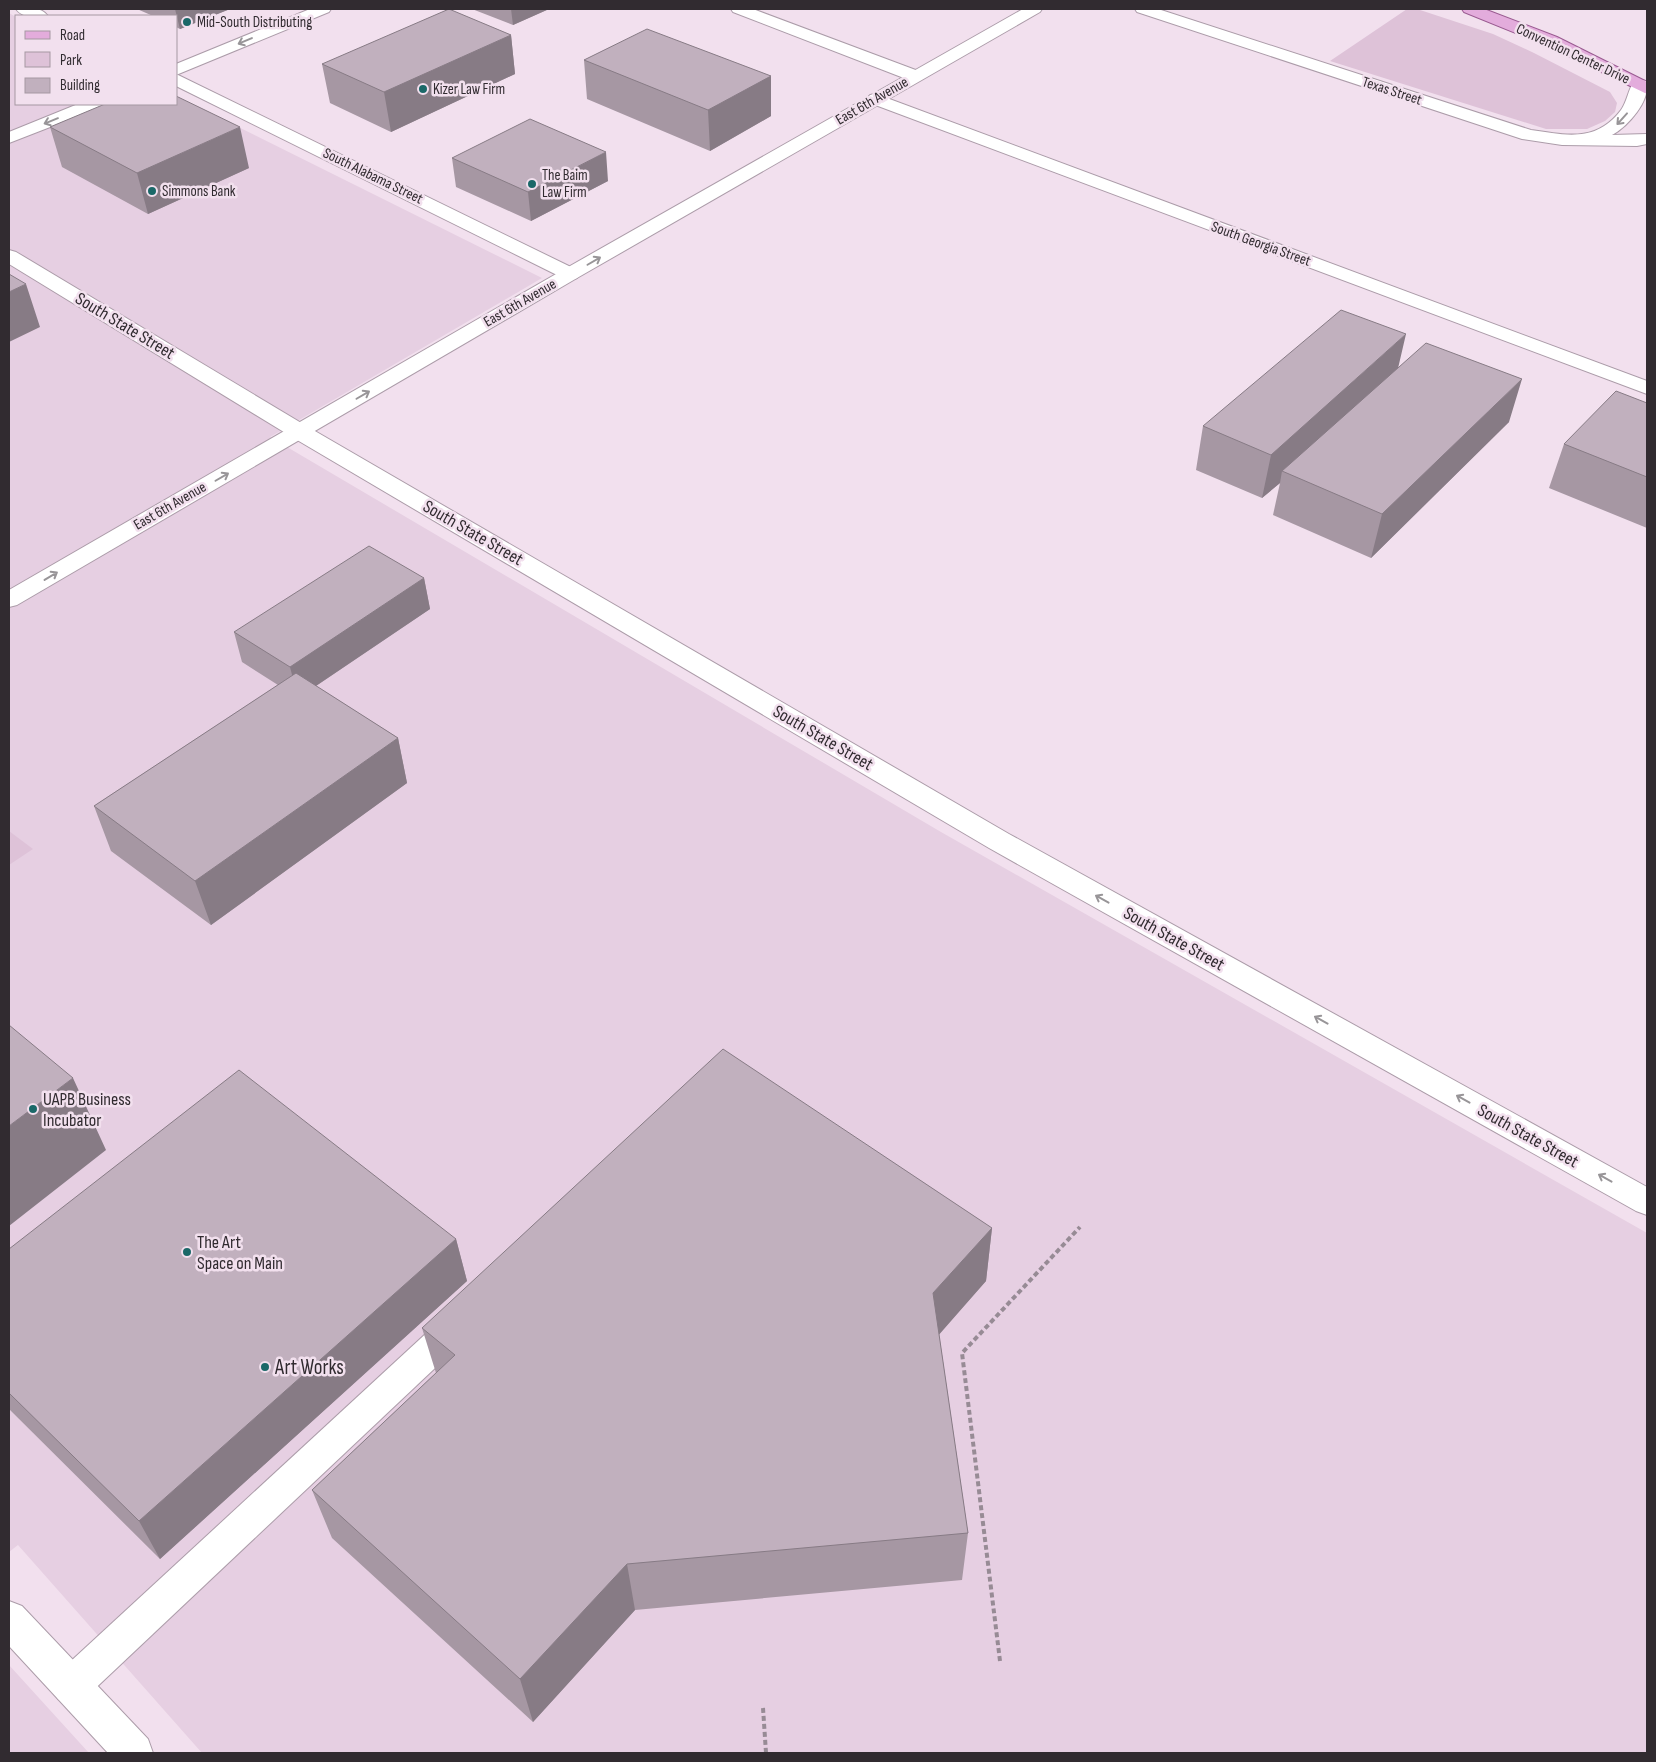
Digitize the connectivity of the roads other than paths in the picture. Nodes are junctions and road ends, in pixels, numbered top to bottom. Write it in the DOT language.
graph roads {
  1 [pos="24,9"];
  2 [pos="323,9"];
  3 [pos="739,9"];
  4 [pos="1034,9"];
  5 [pos="1143,9"];
  6 [pos="1470,9"];
  7 [pos="38,15"];
  8 [pos="178,69"];
  9 [pos="916,76"];
  10 [pos="178,80"];
  11 [pos="1644,87"];
  12 [pos="876,99"];
  13 [pos="91,105"];
  14 [pos="9,138"];
  15 [pos="1647,139"];
  16 [pos="1590,140"];
  17 [pos="9,256"];
  18 [pos="570,274"];
  19 [pos="1647,388"];
  20 [pos="300,432"];
  21 [pos="9,600"];
  22 [pos="1647,1202"];
  23 [pos="482,1303"];
  24 [pos="9,1619"];
  25 [pos="71,1686"];
  26 [pos="134,1753"];
  1 -- 7 [label="street"];
  2 -- 8 [label="street, one-way"];
  3 -- 9 [label="street"];
  4 -- 9 [label="street, East 6th Avenue"];
  5 -- 16 [label="street, Texas Street"];
  6 -- 11 [label="main road, Convention Center Drive"];
  9 -- 12 [label="street, East 6th Avenue"];
  10 -- 18 [label="street, South Alabama Street"];
  11 -- 16 [label="street, one-way"];
  18 -- 12 [label="street, East 6th Avenue, one-way"];
  12 -- 19 [label="street, South Georgia Street"];
  13 -- 14 [label="street, one-way"];
  15 -- 16 [label="street, Texas Street"];
  17 -- 20 [label="street, South State Street"];
  20 -- 18 [label="street, East 6th Avenue, one-way"];
  21 -- 20 [label="street, East 6th Avenue, one-way"];
  22 -- 20 [label="street, South State Street, one-way"];
  23 -- 25 [label="street"];
  24 -- 25 [label="street"];
  25 -- 26 [label="street"];
}
